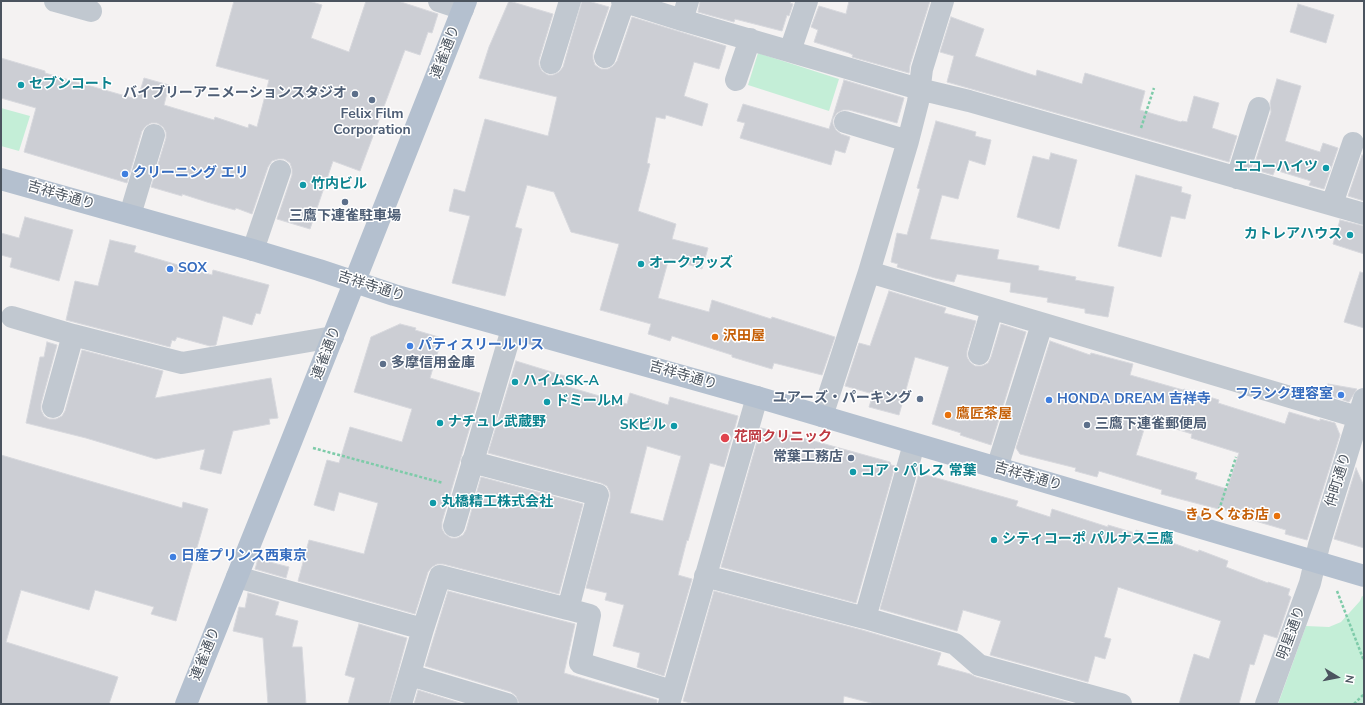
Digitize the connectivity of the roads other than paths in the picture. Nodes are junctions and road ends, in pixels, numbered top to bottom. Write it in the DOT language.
graph roads {
  1 [pos="55,1"];
  2 [pos="439,1"];
  3 [pos="570,1"];
  4 [pos="623,1"];
  5 [pos="807,1"];
  6 [pos="943,1"];
  7 [pos="464,5"];
  8 [pos="685,10"];
  9 [pos="91,11"];
  10 [pos="750,39"];
  11 [pos="790,51"];
  12 [pos="605,57"];
  13 [pos="551,63"];
  14 [pos="736,80"];
  15 [pos="919,89"];
  16 [pos="1259,108"];
  17 [pos="844,122"];
  18 [pos="154,136"];
  19 [pos="908,141"];
  20 [pos="1353,143"];
  21 [pos="280,172"];
  22 [pos="1237,178"];
  23 [pos="1,179"];
  24 [pos="1332,204"];
  25 [pos="1364,214"];
  26 [pos="130,215"];
  27 [pos="253,250"];
  28 [pos="869,272"];
  29 [pos="354,282"];
  30 [pos="992,309"];
  31 [pos="12,317"];
  32 [pos="1042,324"];
  33 [pos="512,329"];
  34 [pos="73,335"];
  35 [pos="333,337"];
  36 [pos="979,354"];
  37 [pos="756,397"];
  38 [pos="52,407"];
  39 [pos="1362,411"];
  40 [pos="822,416"];
  41 [pos="914,444"];
  42 [pos="472,462"];
  43 [pos="997,468"];
  44 [pos="454,526"];
  45 [pos="1315,562"];
  46 [pos="705,576"];
  47 [pos="1364,576"];
  48 [pos="237,577"];
  49 [pos="568,609"];
  50 [pos="865,618"];
  51 [pos="423,629"];
  52 [pos="410,675"];
  53 [pos="670,698"];
  54 [pos="186,704"];
  55 [pos="401,704"];
  56 [pos="507,704"];
  57 [pos="1121,704"];
  58 [pos="1266,704"];
  1 -- 9 [label="street"];
  2 -- 7 [label="street"];
  3 -- 13 [label="street"];
  4 -- 8 [label="street"];
  4 -- 12 [label="street"];
  5 -- 11 [label="street"];
  6 -- 15 [label="street"];
  7 -- 29 [label="main road, 連雀通り"];
  8 -- 10 [label="street"];
  10 -- 11 [label="street"];
  10 -- 14 [label="street"];
  11 -- 15 [label="street"];
  15 -- 19 [label="street"];
  15 -- 22 [label="street"];
  16 -- 22 [label="street"];
  17 -- 19 [label="street"];
  18 -- 26 [label="street"];
  19 -- 28 [label="street"];
  20 -- 24 [label="street"];
  21 -- 27 [label="street"];
  22 -- 24 [label="street"];
  23 -- 26 [label="main road, 吉祥寺通り"];
  24 -- 25 [label="street"];
  26 -- 27 [label="main road, 吉祥寺通り"];
  27 -- 29 [label="main road, 吉祥寺通り"];
  28 -- 30 [label="street"];
  28 -- 40 [label="street"];
  29 -- 33 [label="main road, 吉祥寺通り"];
  29 -- 35 [label="main road, 連雀通り"];
  30 -- 32 [label="street"];
  30 -- 36 [label="street"];
  31 -- 34 [label="street"];
  32 -- 39 [label="street"];
  32 -- 43 [label="street"];
  33 -- 37 [label="main road, 吉祥寺通り"];
  33 -- 42 [label="street"];
  34 -- 35 [label="street"];
  34 -- 38 [label="street"];
  35 -- 48 [label="main road, 連雀通り"];
  37 -- 40 [label="main road, 吉祥寺通り"];
  37 -- 46 [label="street"];
  39 -- 45 [label="street, 仲町通り"];
  40 -- 41 [label="main road, 吉祥寺通り"];
  41 -- 43 [label="main road, 吉祥寺通り"];
  41 -- 50 [label="street"];
  42 -- 44 [label="street"];
  42 -- 49 [label="street"];
  43 -- 45 [label="main road, 吉祥寺通り"];
  45 -- 47 [label="main road, 吉祥寺通り"];
  45 -- 58 [label="street, 明星通り"];
  46 -- 50 [label="street"];
  46 -- 53 [label="street"];
  48 -- 51 [label="street"];
  48 -- 54 [label="main road, 連雀通り"];
  49 -- 51 [label="street"];
  49 -- 53 [label="street"];
  50 -- 57 [label="street"];
  51 -- 52 [label="street"];
  52 -- 55 [label="street"];
  52 -- 56 [label="street"];
}
